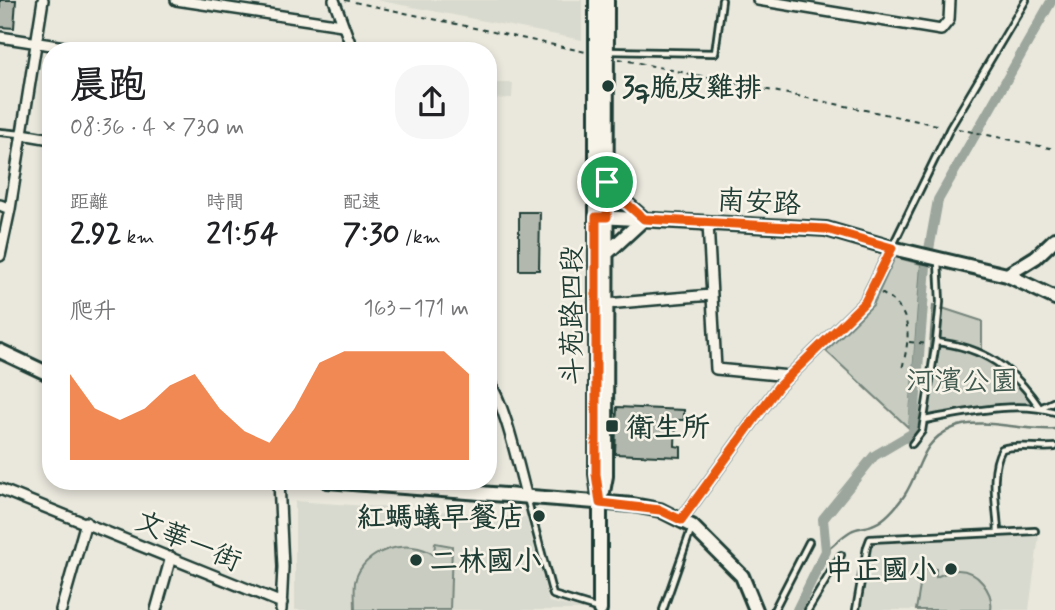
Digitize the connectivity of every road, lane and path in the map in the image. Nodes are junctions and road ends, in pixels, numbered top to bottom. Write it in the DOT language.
graph roads {
  1 [pos="43,0"];
  2 [pos="176,0"];
  3 [pos="334,0"];
  4 [pos="344,0"];
  5 [pos="596,0"];
  6 [pos="607,0"];
  7 [pos="722,0"];
  8 [pos="758,0"];
  9 [pos="950,0"];
  10 [pos="1026,0"];
  11 [pos="342,25"];
  12 [pos="0,37"];
  13 [pos="36,41"];
  14 [pos="42,42"];
  15 [pos="349,42"];
  16 [pos="603,54"];
  17 [pos="950,128"];
  18 [pos="0,132"];
  19 [pos="22,134"];
  20 [pos="42,137"];
  21 [pos="1055,149"];
  22 [pos="607,182"];
  23 [pos="0,205"];
  24 [pos="10,209"];
  25 [pos="601,217"];
  26 [pos="644,219"];
  27 [pos="708,223"];
  28 [pos="1055,239"];
  29 [pos="892,248"];
  30 [pos="606,254"];
  31 [pos="0,256"];
  32 [pos="937,258"];
  33 [pos="1007,275"];
  34 [pos="874,289"];
  35 [pos="711,295"];
  36 [pos="1055,298"];
  37 [pos="606,304"];
  38 [pos="908,341"];
  39 [pos="936,342"];
  40 [pos="926,343"];
  41 [pos="0,351"];
  42 [pos="902,369"];
  43 [pos="42,371"];
  44 [pos="789,376"];
  45 [pos="497,400"];
  46 [pos="1055,401"];
  47 [pos="1040,408"];
  48 [pos="1055,412"];
  49 [pos="924,420"];
  50 [pos="912,444"];
  51 [pos="1055,447"];
  52 [pos="0,489"];
  53 [pos="279,490"];
  54 [pos="489,490"];
  55 [pos="527,498"];
  56 [pos="600,503"];
  57 [pos="86,522"];
  58 [pos="687,523"];
  59 [pos="1035,531"];
  60 [pos="998,532"];
  61 [pos="809,542"];
  62 [pos="841,555"];
  63 [pos="171,558"];
  64 [pos="282,607"];
  65 [pos="600,607"];
  66 [pos="61,610"];
  67 [pos="156,610"];
  68 [pos="663,610"];
  69 [pos="756,610"];
  70 [pos="774,610"];
  71 [pos="808,610"];
  72 [pos="856,610"];
  1 -- 13 [label="street"];
  2 -- 11 [label="street"];
  3 -- 11 [label="street"];
  4 -- 16 [label="path"];
  5 -- 16 [label="main road, 斗苑路四段"];
  6 -- 16 [label="main road, 斗苑路四段"];
  7 -- 16 [label="lane"];
  8 -- 9 [label="street"];
  10 -- 17 [label="lane"];
  11 -- 15 [label="street"];
  12 -- 13 [label="street"];
  13 -- 14 [label="street"];
  13 -- 19 [label="street"];
  16 -- 17 [label="path"];
  16 -- 22 [label="main road, 斗苑路四段"];
  16 -- 25 [label="main road, 斗苑路四段"];
  17 -- 21 [label="path"];
  17 -- 29 [label="lane"];
  18 -- 19 [label="lane"];
  19 -- 20 [label="street"];
  19 -- 24 [label="street"];
  22 -- 25 [label="main road, 斗苑路四段"];
  22 -- 26 [label="main road"];
  23 -- 24 [label="street"];
  24 -- 31 [label="street"];
  25 -- 26 [label="main road, 南安路"];
  25 -- 30 [label="main road, 斗苑路四段"];
  25 -- 56 [label="main road, 斗苑路四段"];
  26 -- 27 [label="main road, 南安路"];
  26 -- 30 [label="main road"];
  27 -- 29 [label="main road, 南安路"];
  27 -- 35 [label="street"];
  28 -- 33 [label="main road"];
  29 -- 32 [label="main road, 南安路"];
  29 -- 44 [label="street"];
  30 -- 37 [label="main road, 斗苑路四段"];
  32 -- 33 [label="main road"];
  32 -- 39 [label="lane"];
  33 -- 36 [label="main road"];
  34 -- 38 [label="path"];
  35 -- 37 [label="street"];
  35 -- 44 [label="street"];
  37 -- 56 [label="main road, 斗苑路四段"];
  38 -- 40 [label="path"];
  38 -- 42 [label="path"];
  39 -- 47 [label="lane"];
  39 -- 49 [label="lane"];
  41 -- 43 [label="main road"];
  44 -- 58 [label="street"];
  45 -- 55 [label="street"];
  46 -- 47 [label="lane"];
  47 -- 48 [label="lane"];
  47 -- 49 [label="lane"];
  49 -- 50 [label="lane"];
  51 -- 60 [label="lane"];
  52 -- 57 [label="street, 文華一街"];
  53 -- 64 [label="street"];
  54 -- 55 [label="main road"];
  55 -- 56 [label="main road"];
  55 -- 65 [label="lane"];
  56 -- 58 [label="main road"];
  56 -- 65 [label="main road, 斗苑路四段"];
  57 -- 63 [label="street, 文華一街"];
  57 -- 66 [label="street"];
  58 -- 68 [label="lane"];
  58 -- 69 [label="main road"];
  59 -- 60 [label="lane"];
  60 -- 72 [label="lane"];
  61 -- 70 [label="lane"];
  62 -- 71 [label="lane"];
  63 -- 64 [label="street, 文華一街"];
  63 -- 67 [label="street"];
}
